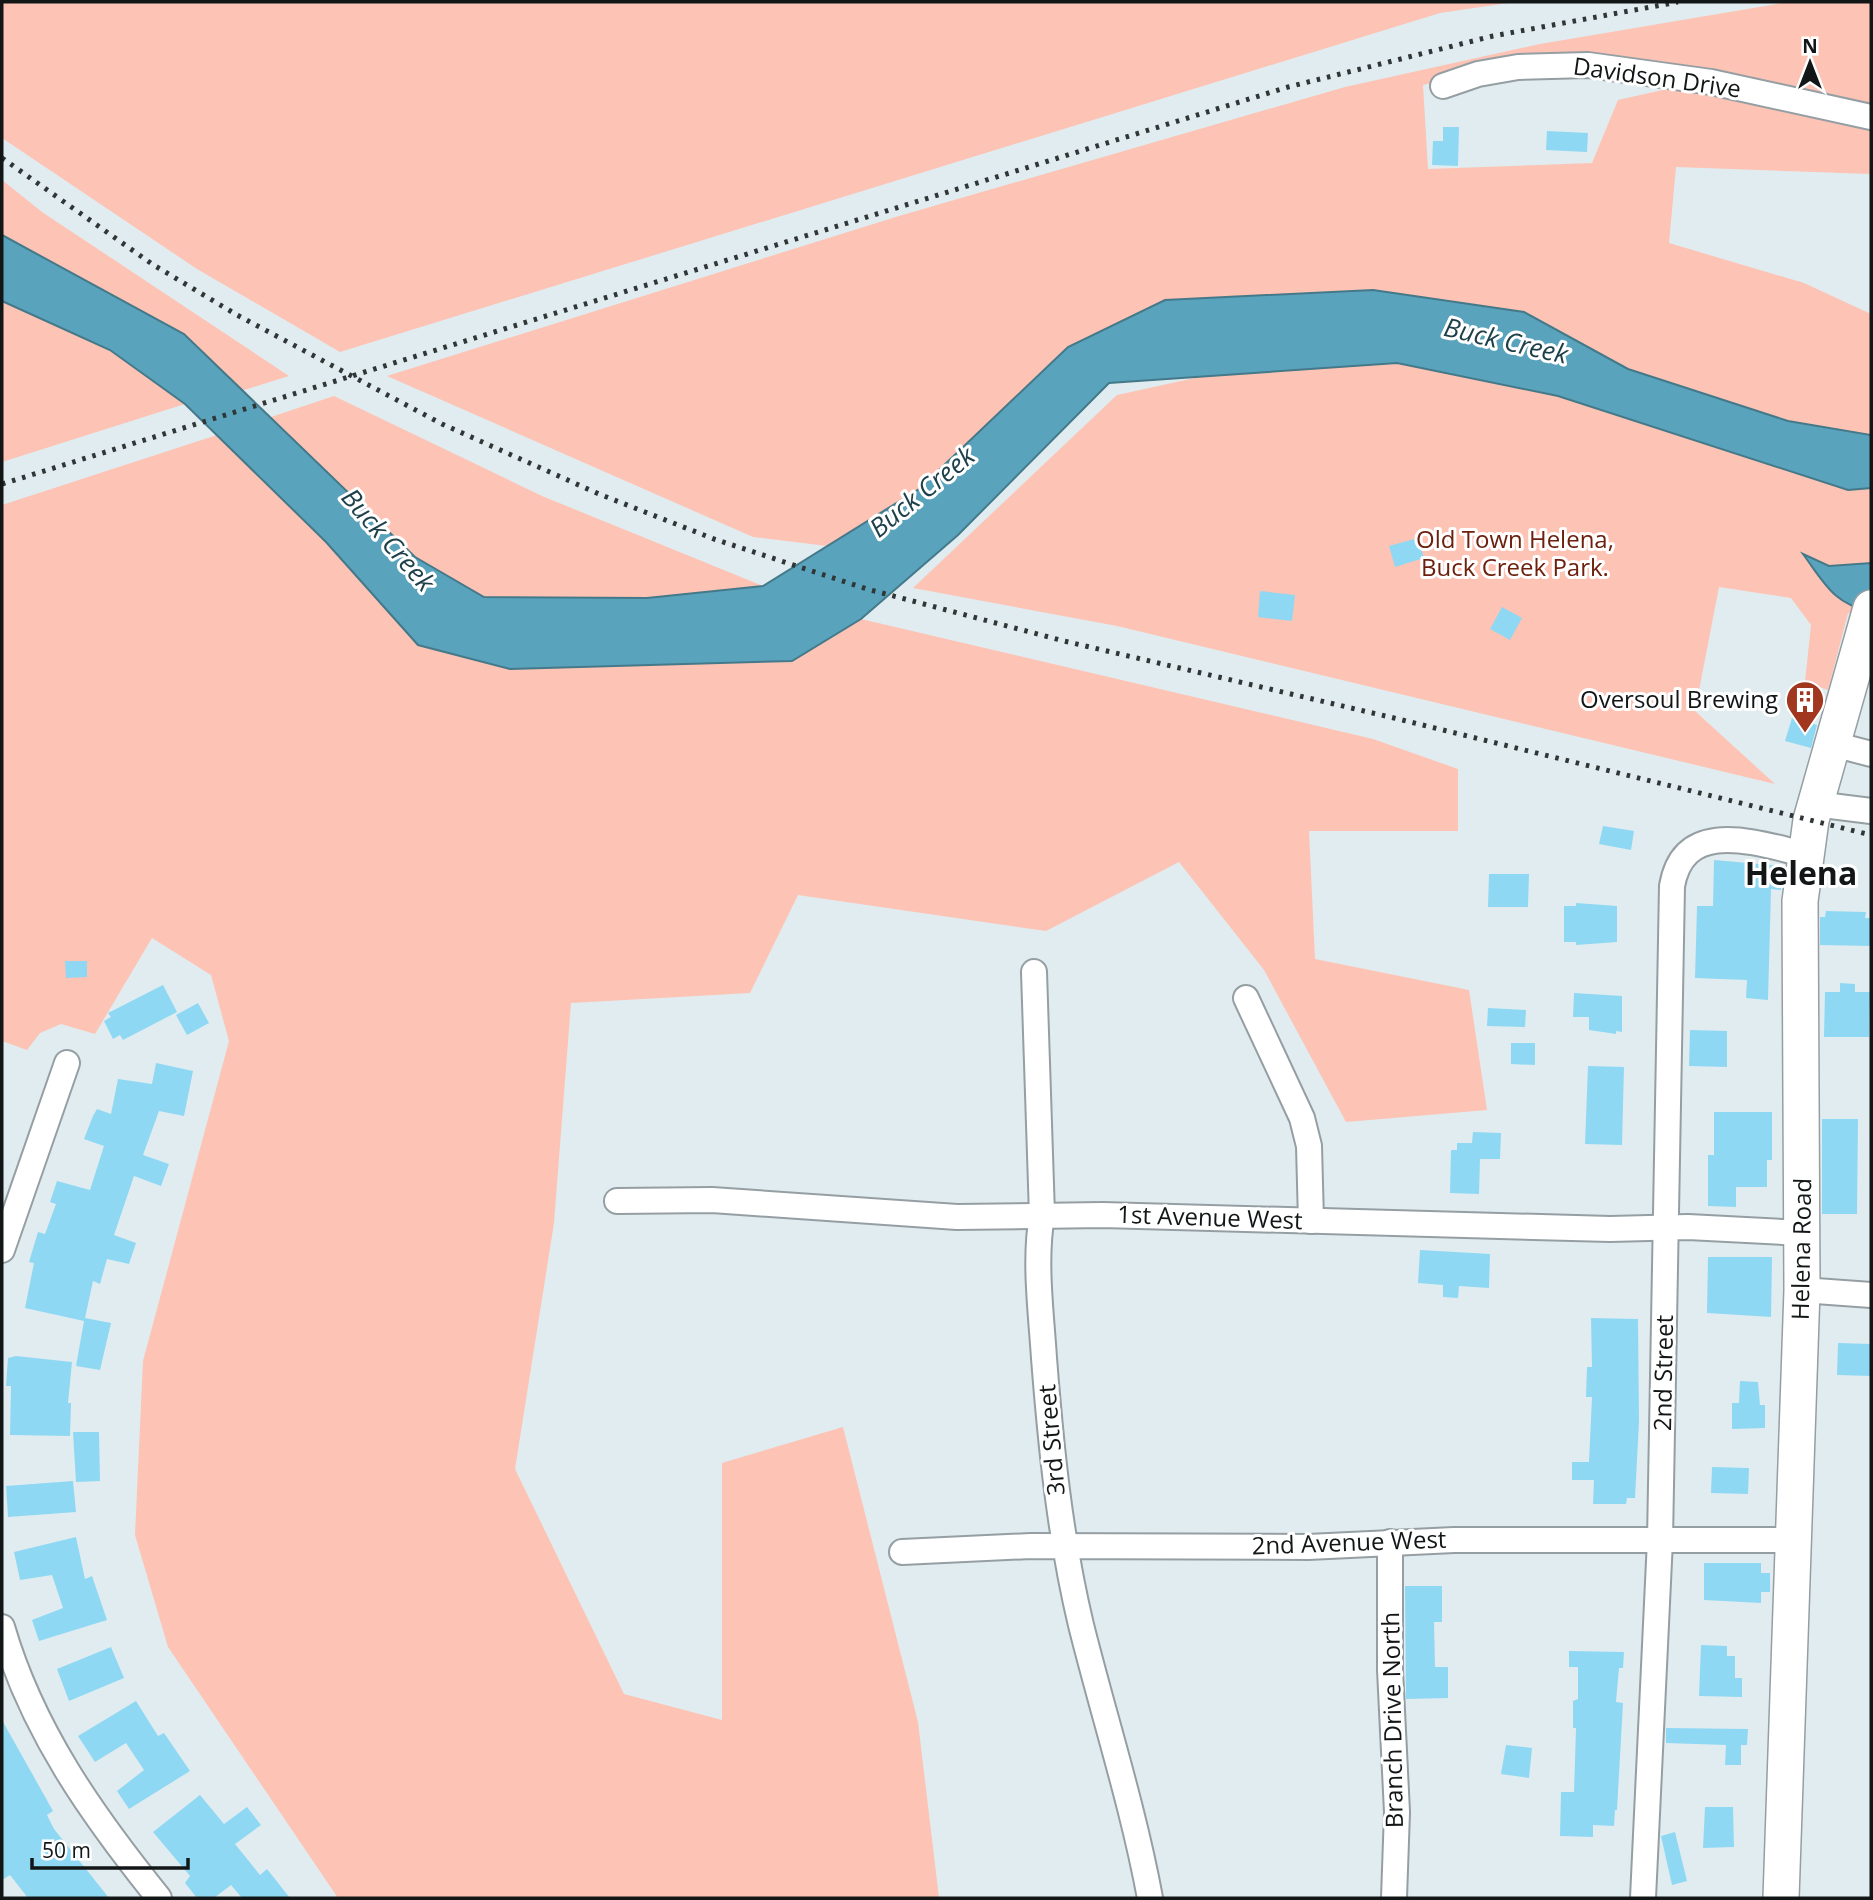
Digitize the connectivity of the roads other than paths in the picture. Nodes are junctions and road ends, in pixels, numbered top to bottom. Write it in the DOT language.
graph roads {
  1 [pos="1443,86"];
  2 [pos="1871,117"];
  3 [pos="1868,621"];
  4 [pos="1833,744"];
  5 [pos="1871,754"];
  6 [pos="1815,804"];
  7 [pos="1871,811"];
  8 [pos="1804,853"];
  9 [pos="1034,972"];
  10 [pos="1246,998"];
  11 [pos="67,1062"];
  12 [pos="617,1200"];
  13 [pos="1042,1215"];
  14 [pos="1311,1221"];
  15 [pos="1666,1228"];
  16 [pos="1803,1233"];
  17 [pos="2,1250"];
  18 [pos="1802,1290"];
  19 [pos="1871,1295"];
  20 [pos="1660,1540"];
  21 [pos="1795,1540"];
  22 [pos="1390,1542"];
  23 [pos="1064,1547"];
  24 [pos="902,1552"];
  25 [pos="2,1627"];
  26 [pos="159,1898"];
  27 [pos="1150,1898"];
  28 [pos="1394,1898"];
  29 [pos="1643,1898"];
  30 [pos="1781,1898"];
  1 -- 2 [label="street, Davidson Drive"];
  3 -- 4 [label="main road, Helena Road"];
  4 -- 5 [label="street"];
  4 -- 6 [label="main road, Helena Road"];
  6 -- 7 [label="street"];
  6 -- 8 [label="main road, Helena Road"];
  8 -- 15 [label="street, 2nd Street"];
  8 -- 16 [label="main road, Helena Road"];
  9 -- 13 [label="street, 3rd Street"];
  10 -- 14 [label="street"];
  11 -- 17 [label="street"];
  12 -- 13 [label="street, 1st Avenue West"];
  13 -- 14 [label="street, 1st Avenue West"];
  13 -- 23 [label="street, 3rd Street"];
  14 -- 15 [label="street, 1st Avenue West"];
  15 -- 16 [label="street, 1st Avenue West"];
  15 -- 20 [label="street, 2nd Street"];
  16 -- 18 [label="main road, Helena Road"];
  18 -- 19 [label="street"];
  18 -- 21 [label="main road, Helena Road"];
  20 -- 21 [label="street, 2nd Avenue West"];
  20 -- 22 [label="street, 2nd Avenue West"];
  20 -- 29 [label="street, 2nd Street"];
  21 -- 30 [label="main road, Helena Road"];
  22 -- 23 [label="street, 2nd Avenue West"];
  22 -- 28 [label="street, Branch Drive North"];
  23 -- 24 [label="street, 2nd Avenue West"];
  23 -- 27 [label="street, 3rd Street"];
  25 -- 26 [label="street"];
}
